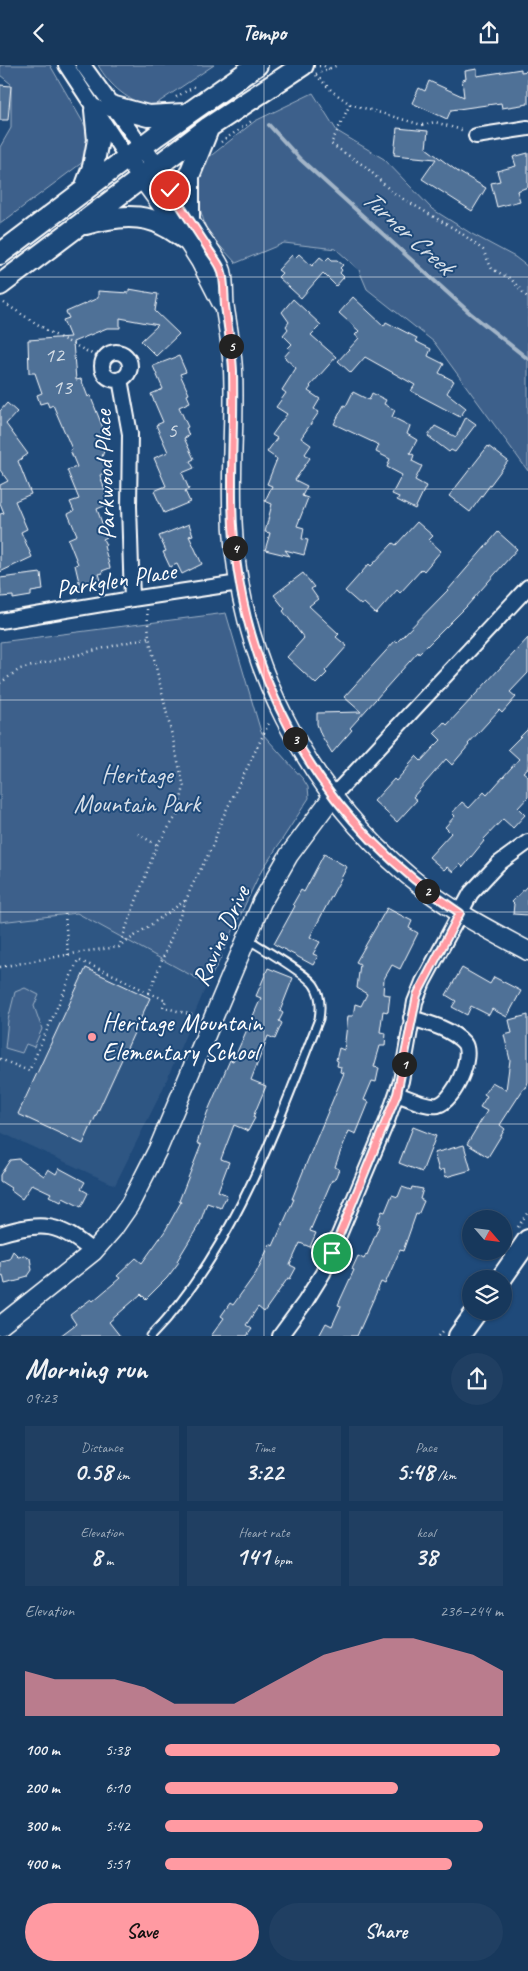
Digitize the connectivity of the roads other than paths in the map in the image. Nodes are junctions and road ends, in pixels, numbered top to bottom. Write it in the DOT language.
graph roads {
  1 [pos="66,65"];
  2 [pos="83,65"];
  3 [pos="257,65"];
  4 [pos="309,70"];
  5 [pos="103,108"];
  6 [pos="186,115"];
  7 [pos="209,127"];
  8 [pos="528,128"];
  9 [pos="476,136"];
  10 [pos="134,152"];
  11 [pos="149,173"];
  12 [pos="84,191"];
  13 [pos="189,219"];
  14 [pos="79,225"];
  15 [pos="187,240"];
  16 [pos="0,254"];
  17 [pos="2,294"];
  18 [pos="225,309"];
  19 [pos="120,379"];
  20 [pos="239,583"];
  21 [pos="528,587"];
  22 [pos="132,599"];
  23 [pos="0,621"];
  24 [pos="333,796"];
  25 [pos="528,842"];
  26 [pos="460,913"];
  27 [pos="246,938"];
  28 [pos="528,951"];
  29 [pos="411,1018"];
  30 [pos="397,1094"];
  31 [pos="0,1234"];
  32 [pos="528,1240"];
  33 [pos="93,1252"];
  34 [pos="507,1270"];
  35 [pos="471,1320"];
  36 [pos="0,1326"];
  37 [pos="151,1336"];
  38 [pos="280,1336"];
  39 [pos="459,1336"];
  1 -- 5 [label="street"];
  2 -- 5 [label="street"];
  3 -- 6 [label="main road"];
  4 -- 7 [label="main road"];
  5 -- 6 [label="main road"];
  5 -- 10 [label="street"];
  5 -- 12 [label="main road"];
  6 -- 10 [label="main road"];
  7 -- 11 [label="main road"];
  7 -- 13 [label="main road"];
  8 -- 9 [label="street"];
  10 -- 11 [label="street"];
  10 -- 12 [label="main road"];
  11 -- 13 [label="street"];
  11 -- 14 [label="main road"];
  11 -- 15 [label="street"];
  12 -- 16 [label="main road"];
  13 -- 18 [label="street"];
  14 -- 15 [label="main road"];
  14 -- 17 [label="main road"];
  15 -- 18 [label="street"];
  18 -- 20 [label="street"];
  19 -- 19 [label="street, Parkwood Place"];
  19 -- 22 [label="street, Parkwood Place"];
  20 -- 22 [label="street, Parkglen Place"];
  20 -- 24 [label="street"];
  21 -- 24 [label="street, Ravine Drive"];
  22 -- 23 [label="street, Parkglen Place"];
  24 -- 26 [label="street"];
  24 -- 27 [label="street, Ravine Drive"];
  25 -- 26 [label="street"];
  26 -- 28 [label="street"];
  26 -- 29 [label="street"];
  27 -- 33 [label="street, Ravine Drive"];
  27 -- 37 [label="lane"];
  29 -- 30 [label="street"];
  29 -- 30 [label="street"];
  30 -- 38 [label="street"];
  31 -- 33 [label="street"];
  32 -- 34 [label="main road"];
  33 -- 36 [label="street, Ravine Drive"];
  35 -- 39 [label="main road"];
}
